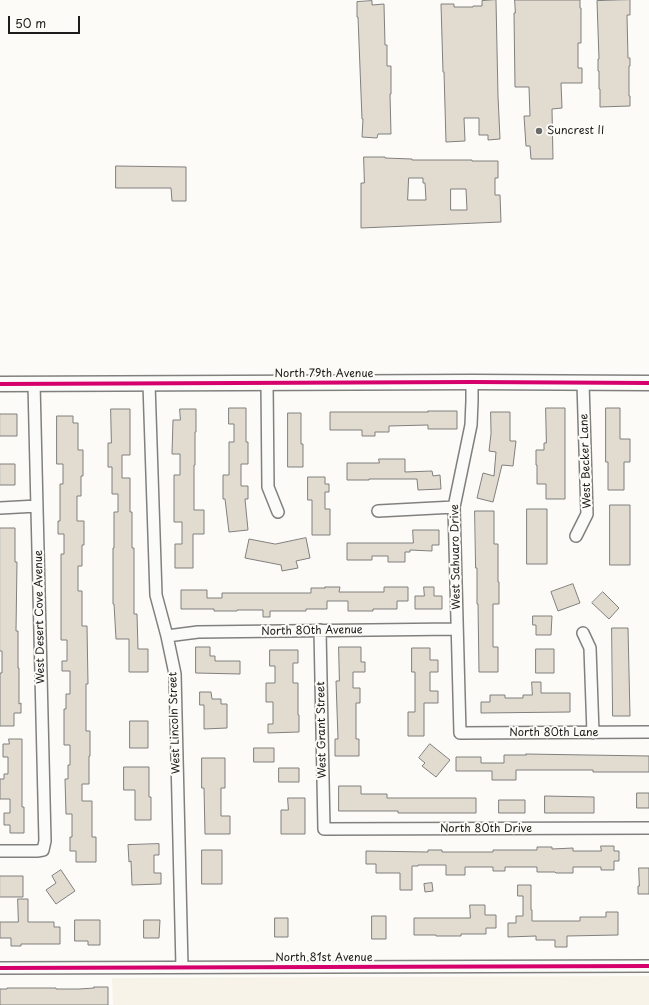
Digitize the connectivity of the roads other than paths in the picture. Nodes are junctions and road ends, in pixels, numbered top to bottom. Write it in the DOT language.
graph roads {
  1 [pos="472,382"];
  2 [pos="267,383"];
  3 [pos="583,383"];
  4 [pos="649,383"];
  5 [pos="0,384"];
  6 [pos="34,384"];
  7 [pos="149,384"];
  8 [pos="37,506"];
  9 [pos="454,507"];
  10 [pos="0,508"];
  11 [pos="378,511"];
  12 [pos="278,512"];
  13 [pos="576,536"];
  14 [pos="457,629"];
  15 [pos="320,630"];
  16 [pos="583,633"];
  17 [pos="167,636"];
  18 [pos="649,732"];
  19 [pos="460,733"];
  20 [pos="593,733"];
  21 [pos="649,828"];
  22 [pos="324,829"];
  23 [pos="0,852"];
  24 [pos="649,966"];
  25 [pos="0,968"];
  26 [pos="182,968"];
  1 -- 2 [label="street, North 79th Avenue"];
  1 -- 3 [label="street, North 79th Avenue"];
  1 -- 9 [label="street, West Sahuaro Drive"];
  2 -- 7 [label="street, North 79th Avenue"];
  2 -- 12 [label="street"];
  3 -- 4 [label="street, North 79th Avenue"];
  3 -- 13 [label="street, West Becker Lane"];
  5 -- 6 [label="street, North 79th Avenue"];
  6 -- 7 [label="street, North 79th Avenue"];
  6 -- 8 [label="street, West Desert Cove Avenue"];
  7 -- 17 [label="street, West Lincoln Street"];
  8 -- 10 [label="street"];
  8 -- 23 [label="street, West Desert Cove Avenue"];
  9 -- 11 [label="street"];
  9 -- 14 [label="street, West Sahuaro Drive"];
  14 -- 15 [label="street, North 80th Avenue"];
  14 -- 19 [label="street, West Sahuaro Drive"];
  15 -- 17 [label="street, North 80th Avenue"];
  15 -- 22 [label="street, West Grant Street"];
  16 -- 20 [label="street"];
  17 -- 26 [label="street, West Lincoln Street"];
  18 -- 20 [label="street, North 80th Lane"];
  19 -- 20 [label="street, North 80th Lane"];
  21 -- 22 [label="street, North 80th Drive"];
  24 -- 26 [label="street, North 81st Avenue"];
  25 -- 26 [label="street, North 81st Avenue"];
}
